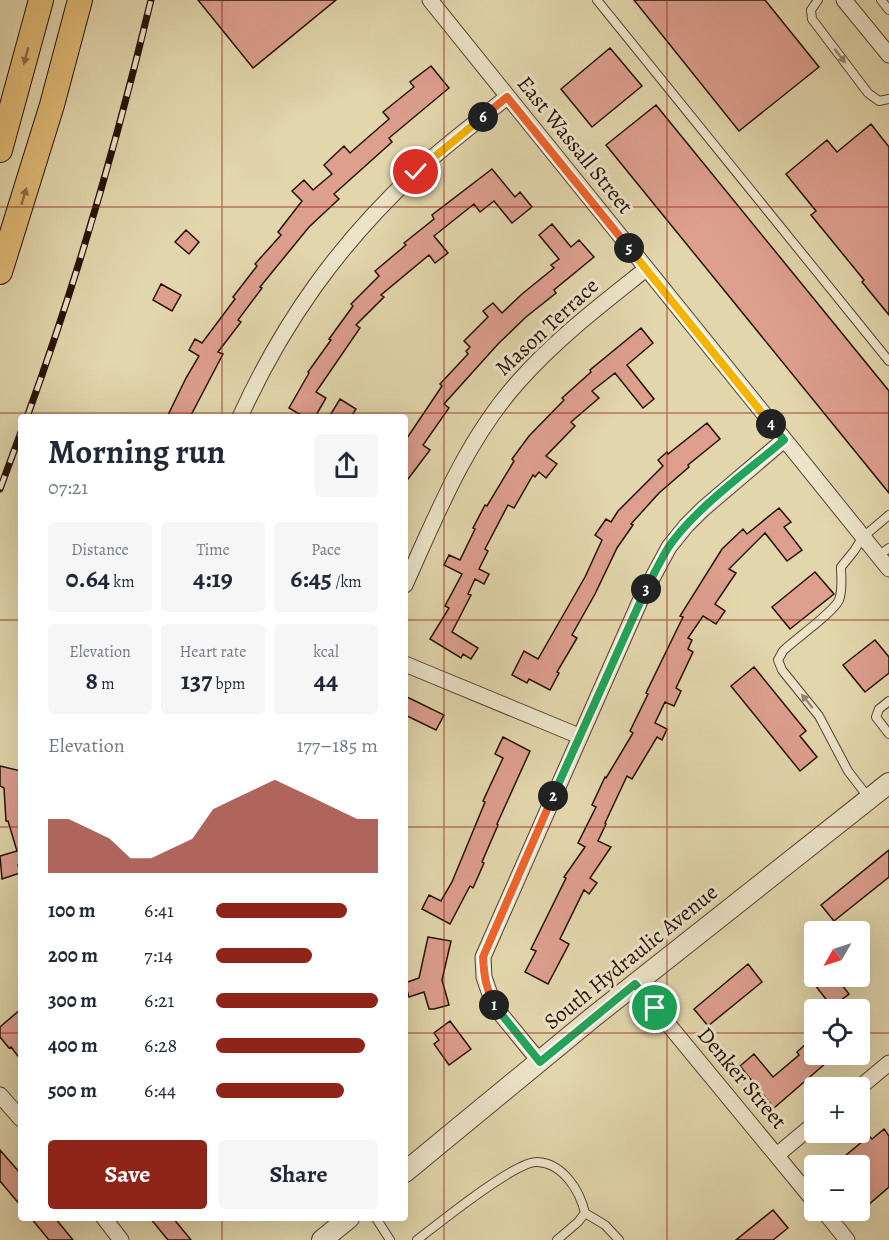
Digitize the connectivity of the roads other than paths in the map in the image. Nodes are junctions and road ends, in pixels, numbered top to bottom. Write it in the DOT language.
graph roads {
  1 [pos="41,0"];
  2 [pos="80,0"];
  3 [pos="430,0"];
  4 [pos="597,0"];
  5 [pos="818,0"];
  6 [pos="844,0"];
  7 [pos="881,0"];
  8 [pos="889,10"];
  9 [pos="889,55"];
  10 [pos="507,97"];
  11 [pos="889,99"];
  12 [pos="0,150"];
  13 [pos="646,268"];
  14 [pos="0,272"];
  15 [pos="889,361"];
  16 [pos="241,414"];
  17 [pos="784,440"];
  18 [pos="889,515"];
  19 [pos="863,537"];
  20 [pos="884,552"];
  21 [pos="889,569"];
  22 [pos="408,579"];
  23 [pos="408,665"];
  24 [pos="889,701"];
  25 [pos="889,734"];
  26 [pos="579,736"];
  27 [pos="889,783"];
  28 [pos="869,799"];
  29 [pos="635,984"];
  30 [pos="540,1062"];
  31 [pos="889,1064"];
  32 [pos="870,1080"];
  33 [pos="0,1095"];
  34 [pos="18,1116"];
  35 [pos="804,1132"];
  36 [pos="777,1155"];
  37 [pos="408,1170"];
  38 [pos="804,1189"];
  39 [pos="585,1213"];
  40 [pos="106,1221"];
  41 [pos="345,1221"];
  42 [pos="378,1221"];
  43 [pos="832,1221"];
  44 [pos="121,1240"];
  45 [pos="322,1240"];
  46 [pos="390,1240"];
  47 [pos="417,1240"];
  48 [pos="557,1240"];
  49 [pos="619,1240"];
  50 [pos="847,1240"];
  1 -- 12 [label="main road, one-way"];
  14 -- 2 [label="main road, one-way"];
  3 -- 10 [label="street, East Wassall Street"];
  4 -- 15 [label="lane"];
  5 -- 11 [label="lane, one-way"];
  6 -- 9 [label="street"];
  7 -- 8 [label="lane"];
  10 -- 13 [label="street, East Wassall Street"];
  10 -- 16 [label="street"];
  13 -- 17 [label="street, East Wassall Street"];
  13 -- 22 [label="street, Mason Terrace"];
  17 -- 19 [label="street, East Wassall Street"];
  17 -- 26 [label="street"];
  18 -- 19 [label="lane"];
  19 -- 20 [label="street, East Wassall Street"];
  28 -- 19 [label="lane, one-way"];
  20 -- 21 [label="street, East Wassall Street"];
  23 -- 26 [label="street"];
  24 -- 25 [label="lane"];
  26 -- 30 [label="street"];
  27 -- 28 [label="street, South Hydraulic Avenue"];
  28 -- 29 [label="street, South Hydraulic Avenue"];
  29 -- 30 [label="street, South Hydraulic Avenue"];
  29 -- 36 [label="street, Denker Street"];
  30 -- 37 [label="street, South Hydraulic Avenue"];
  31 -- 32 [label="street"];
  33 -- 34 [label="street"];
  35 -- 36 [label="street"];
  36 -- 38 [label="street, Denker Street"];
  39 -- 47 [label="lane"];
  39 -- 48 [label="lane"];
  39 -- 49 [label="lane"];
  40 -- 44 [label="street"];
  41 -- 45 [label="street"];
  42 -- 46 [label="lane"];
  43 -- 50 [label="street"];
}
